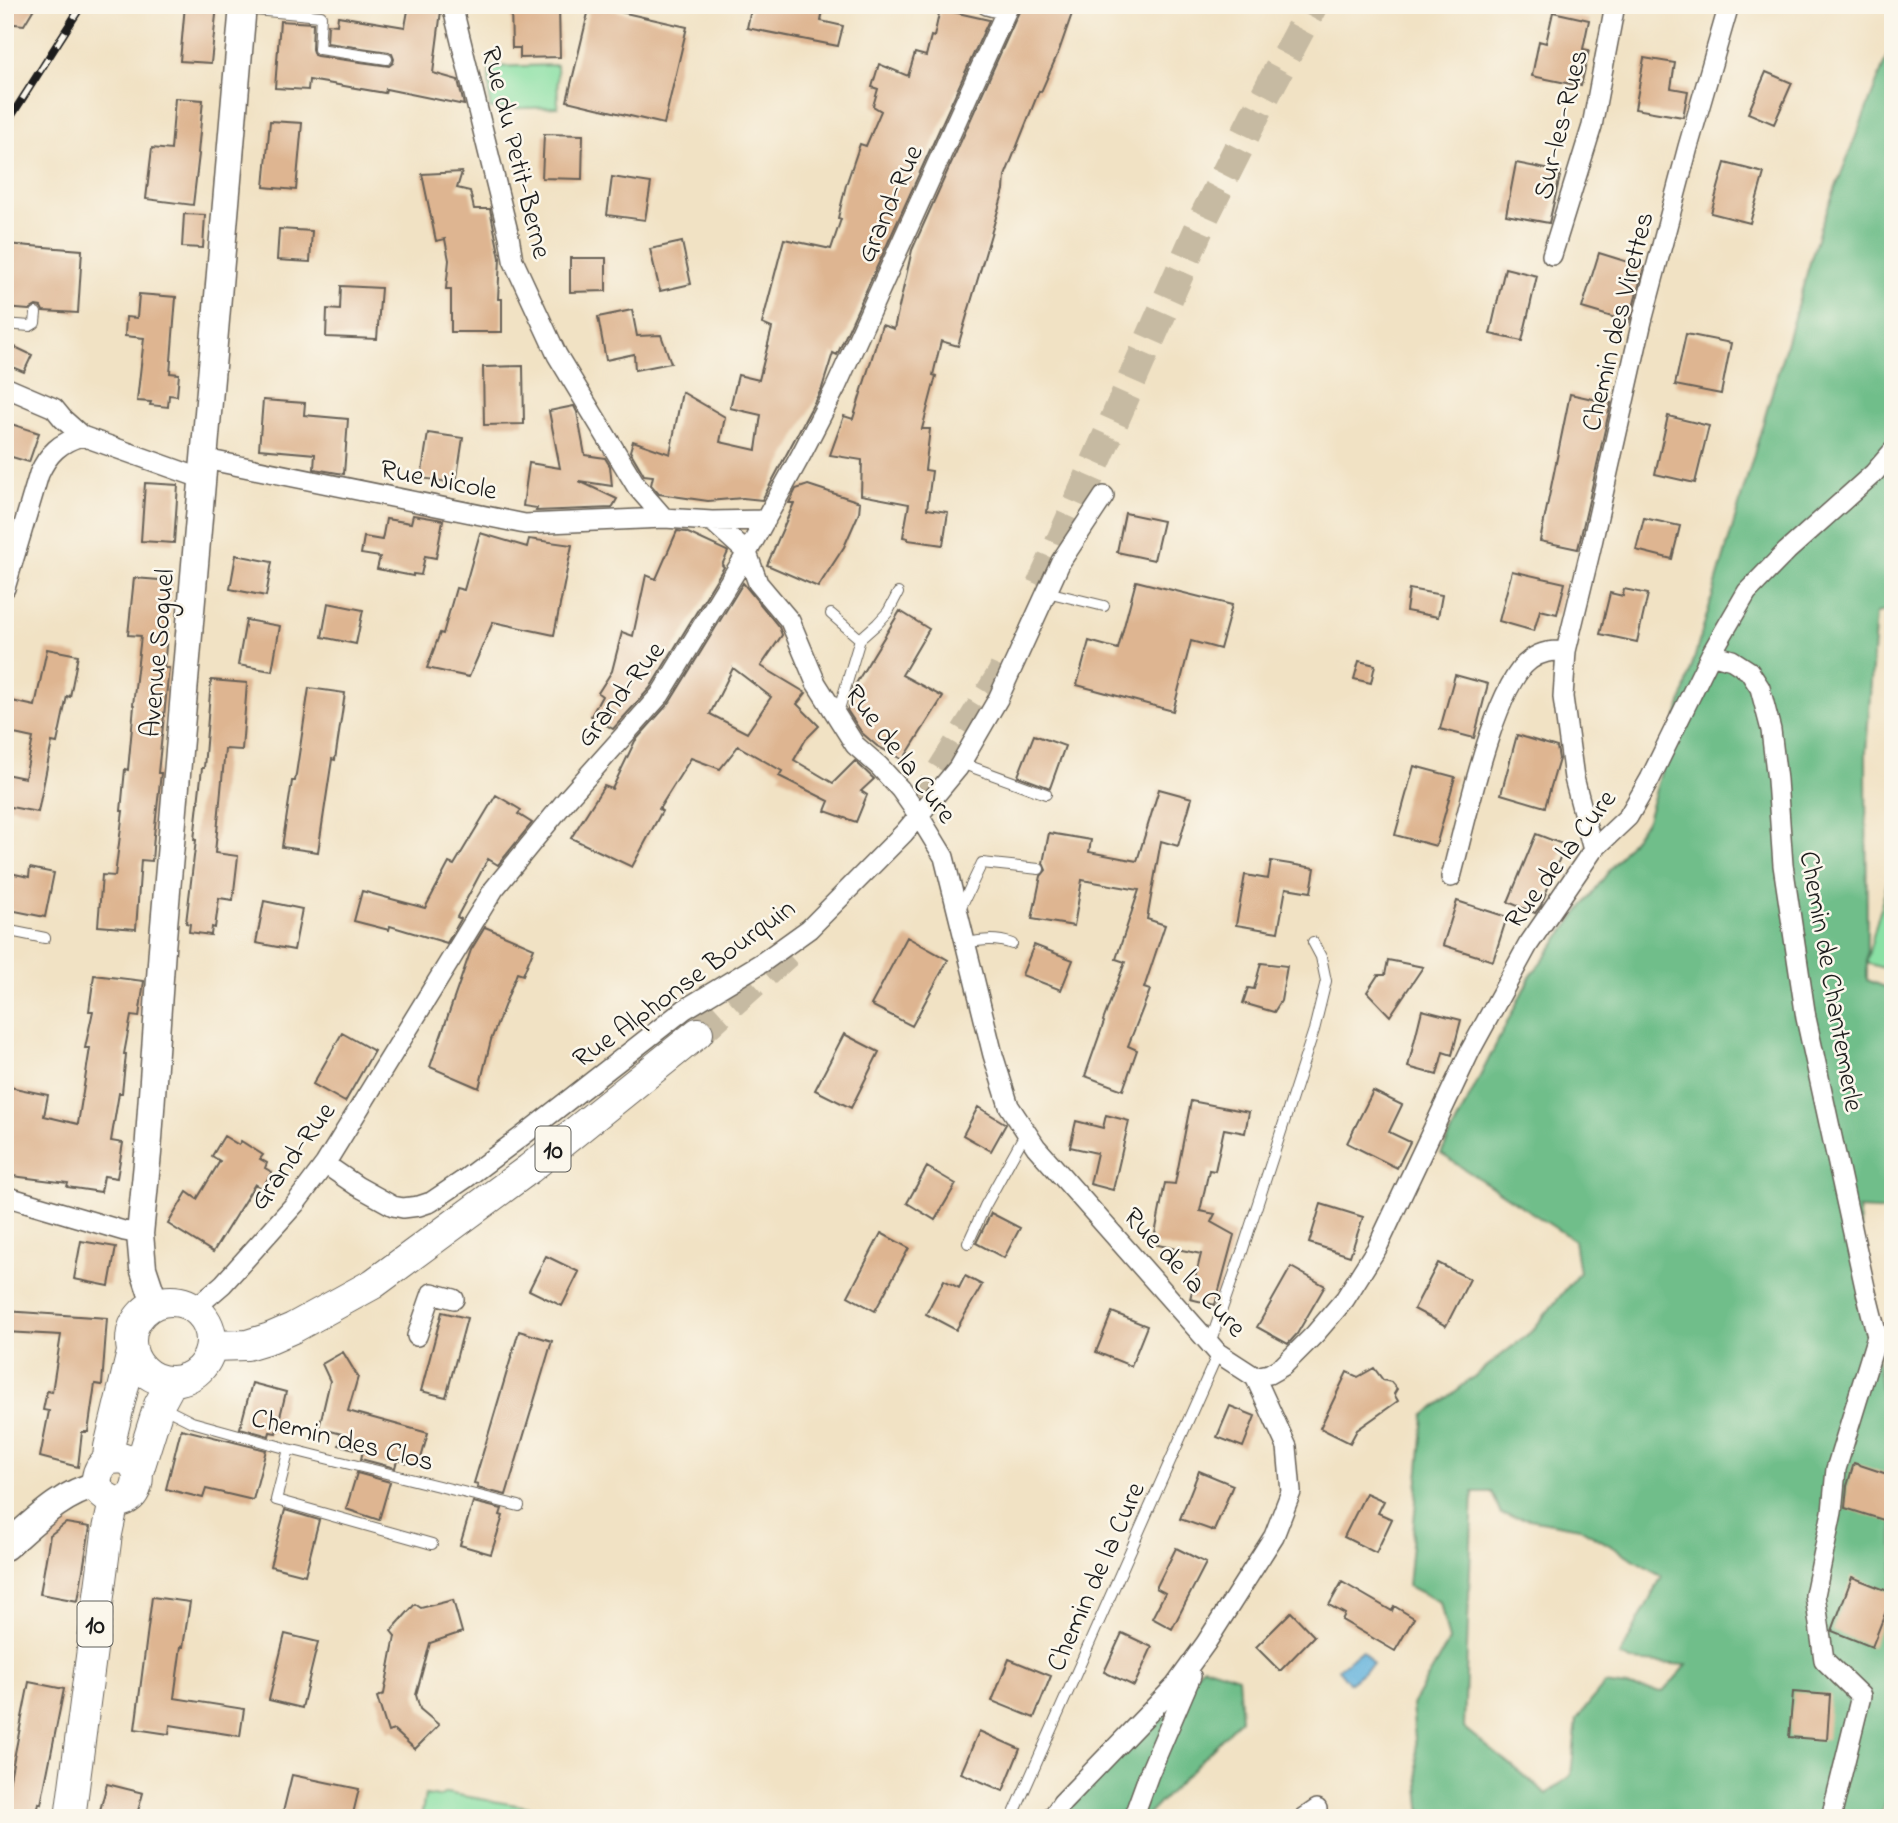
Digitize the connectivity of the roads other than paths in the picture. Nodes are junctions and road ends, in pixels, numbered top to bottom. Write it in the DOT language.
graph roads {
  1 [pos="452,5"];
  2 [pos="1615,5"];
  3 [pos="1729,5"];
  4 [pos="243,7"];
  5 [pos="1001,7"];
  6 [pos="387,59"];
  7 [pos="1552,255"];
  8 [pos="36,313"];
  9 [pos="5,324"];
  10 [pos="5,387"];
  11 [pos="82,436"];
  12 [pos="1893,451"];
  13 [pos="204,469"];
  14 [pos="1104,496"];
  15 [pos="664,518"];
  16 [pos="766,520"];
  17 [pos="712,521"];
  18 [pos="747,553"];
  19 [pos="5,588"];
  20 [pos="1047,592"];
  21 [pos="898,593"];
  22 [pos="1104,606"];
  23 [pos="831,614"];
  24 [pos="860,639"];
  25 [pos="1566,651"];
  26 [pos="1712,654"];
  27 [pos="837,716"];
  28 [pos="961,763"];
  29 [pos="1046,794"];
  30 [pos="919,816"];
  31 [pos="1593,850"];
  32 [pos="1039,869"];
  33 [pos="1451,877"];
  34 [pos="959,912"];
  35 [pos="5,930"];
  36 [pos="45,938"];
  37 [pos="1313,942"];
  38 [pos="966,943"];
  39 [pos="1012,944"];
  40 [pos="698,1033"];
  41 [pos="1026,1132"];
  42 [pos="325,1164"];
  43 [pos="5,1196"];
  44 [pos="140,1234"];
  45 [pos="968,1243"];
  46 [pos="454,1299"];
  47 [pos="155,1304"];
  48 [pos="194,1309"];
  49 [pos="417,1336"];
  50 [pos="211,1346"];
  51 [pos="1214,1348"];
  52 [pos="132,1352"];
  53 [pos="1255,1377"];
  54 [pos="166,1393"];
  55 [pos="289,1449"];
  56 [pos="106,1482"];
  57 [pos="519,1506"];
  58 [pos="432,1544"];
  59 [pos="5,1547"];
  60 [pos="1206,1643"];
  61 [pos="70,1818"];
  62 [pos="1012,1818"];
  63 [pos="1052,1818"];
  64 [pos="1133,1818"];
  65 [pos="1831,1818"];
  1 -- 15 [label="street, Rue du Petit-Berne"];
  2 -- 7 [label="street, Sur-les-Rues"];
  3 -- 25 [label="street, Chemin des Virettes"];
  4 -- 6 [label="lane"];
  4 -- 13 [label="street, Avenue Soguel"];
  5 -- 16 [label="street, Grand-Rue"];
  8 -- 9 [label="lane"];
  10 -- 11 [label="street, Rue Nicole"];
  11 -- 13 [label="street, Rue Nicole"];
  11 -- 19 [label="street"];
  12 -- 26 [label="street, Rue de la Cure"];
  13 -- 15 [label="street, Rue Nicole"];
  13 -- 44 [label="street, Avenue Soguel"];
  14 -- 20 [label="street, Rue Alphonse Bourquin"];
  15 -- 17 [label="street"];
  16 -- 17 [label="street"];
  16 -- 18 [label="street, Grand-Rue"];
  17 -- 18 [label="street"];
  18 -- 27 [label="street, Rue de la Cure"];
  18 -- 42 [label="street, Grand-Rue"];
  20 -- 22 [label="lane"];
  20 -- 28 [label="street, Rue Alphonse Bourquin"];
  21 -- 24 [label="lane"];
  23 -- 24 [label="lane"];
  24 -- 27 [label="lane"];
  25 -- 31 [label="street, Chemin des Virettes"];
  25 -- 33 [label="street"];
  26 -- 31 [label="street, Rue de la Cure"];
  26 -- 65 [label="street, Chemin de Chantemerle"];
  27 -- 30 [label="street, Rue de la Cure"];
  28 -- 29 [label="lane"];
  28 -- 30 [label="street, Rue Alphonse Bourquin"];
  30 -- 34 [label="street, Rue de la Cure"];
  30 -- 42 [label="street, Rue Alphonse Bourquin"];
  31 -- 53 [label="street, Rue de la Cure"];
  32 -- 34 [label="lane"];
  34 -- 38 [label="street, Rue de la Cure"];
  35 -- 36 [label="lane"];
  37 -- 51 [label="lane, Chemin de la Cure"];
  38 -- 39 [label="lane"];
  38 -- 41 [label="street, Rue de la Cure"];
  40 -- 50 [label="main road, 10"];
  41 -- 45 [label="lane"];
  41 -- 51 [label="street, Rue de la Cure"];
  42 -- 48 [label="street, Grand-Rue"];
  43 -- 44 [label="street"];
  44 -- 47 [label="street, Avenue Soguel"];
  46 -- 49 [label="street"];
  47 -- 48 [label="main road"];
  47 -- 52 [label="main road"];
  48 -- 50 [label="main road"];
  50 -- 54 [label="main road"];
  51 -- 53 [label="street, Rue de la Cure"];
  51 -- 62 [label="lane, Chemin de la Cure"];
  52 -- 54 [label="main road"];
  52 -- 56 [label="main road, 10"];
  53 -- 60 [label="street"];
  54 -- 55 [label="lane, Chemin des Clos"];
  54 -- 56 [label="main road"];
  55 -- 57 [label="lane, Chemin des Clos"];
  55 -- 58 [label="lane"];
  56 -- 59 [label="street"];
  56 -- 61 [label="main road, 10"];
  60 -- 63 [label="street"];
  60 -- 64 [label="street"];
}
